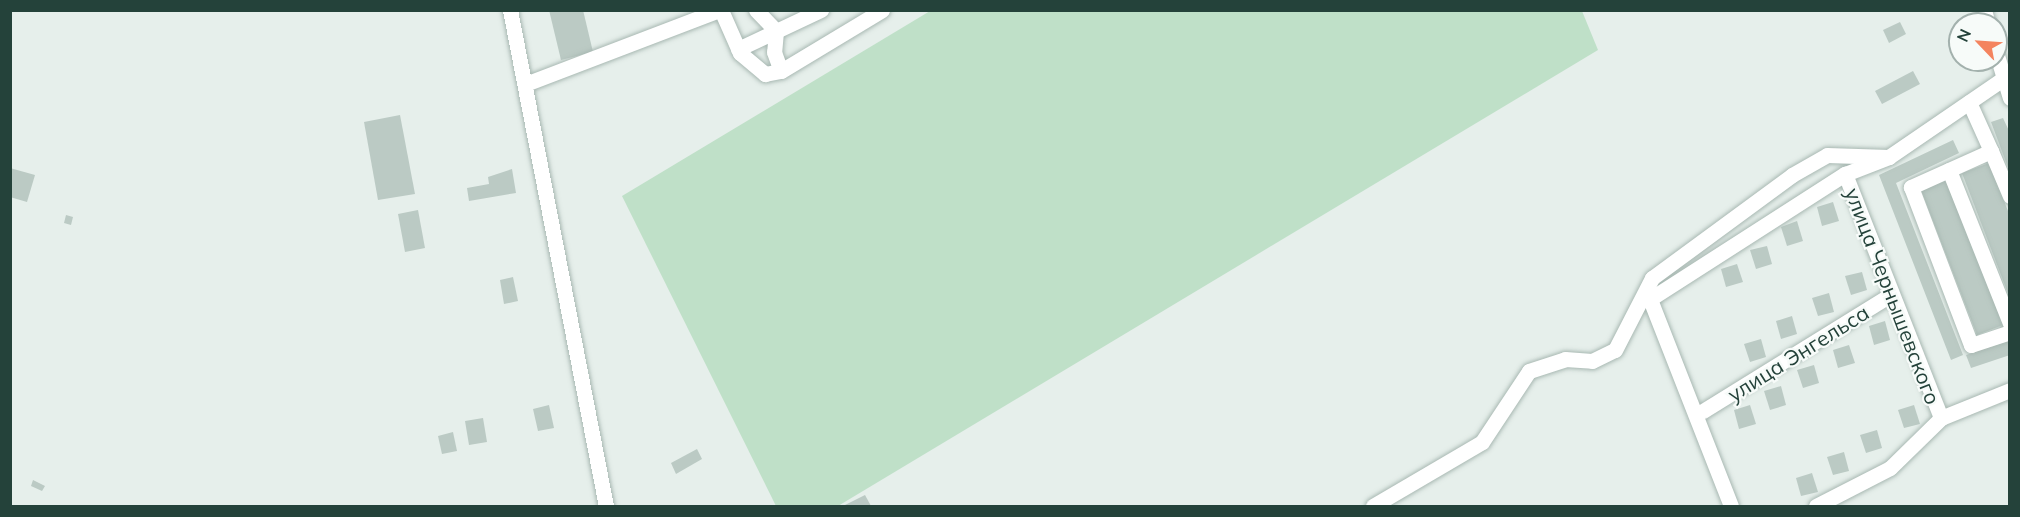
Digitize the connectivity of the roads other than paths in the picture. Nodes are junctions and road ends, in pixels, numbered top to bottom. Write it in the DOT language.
graph roads {
  1 [pos="510,10"];
  2 [pos="720,10"];
  3 [pos="756,10"];
  4 [pos="821,10"];
  5 [pos="882,10"];
  6 [pos="776,31"];
  7 [pos="738,49"];
  8 [pos="781,71"];
  9 [pos="2006,76"];
  10 [pos="528,83"];
  11 [pos="2010,99"];
  12 [pos="1969,102"];
  13 [pos="1991,151"];
  14 [pos="1889,157"];
  15 [pos="1949,170"];
  16 [pos="1845,174"];
  17 [pos="2010,196"];
  18 [pos="1892,294"];
  19 [pos="2010,323"];
  20 [pos="2010,332"];
  21 [pos="2010,390"];
  22 [pos="1703,411"];
  23 [pos="1941,418"];
  24 [pos="606,507"];
  25 [pos="1373,507"];
  26 [pos="1731,507"];
  27 [pos="1816,507"];
  1 -- 10 [label="street"];
  2 -- 7 [label="street"];
  2 -- 10 [label="street"];
  3 -- 6 [label="street"];
  4 -- 6 [label="street"];
  5 -- 8 [label="street"];
  6 -- 7 [label="street"];
  6 -- 8 [label="street"];
  7 -- 8 [label="street"];
  9 -- 11 [label="street"];
  9 -- 12 [label="street"];
  10 -- 24 [label="street"];
  12 -- 13 [label="street"];
  12 -- 14 [label="street"];
  13 -- 15 [label="street"];
  13 -- 17 [label="street"];
  14 -- 16 [label="street, улица Чернышевского"];
  14 -- 25 [label="street"];
  15 -- 19 [label="street"];
  15 -- 20 [label="street"];
  16 -- 18 [label="street, улица Чернышевского"];
  16 -- 26 [label="street, улица Чернышевского"];
  18 -- 22 [label="street, улица Энгельса"];
  18 -- 23 [label="street, улица Чернышевского"];
  21 -- 23 [label="street, улица Чернышевского"];
  23 -- 27 [label="street, улица Чернышевского"];
}
